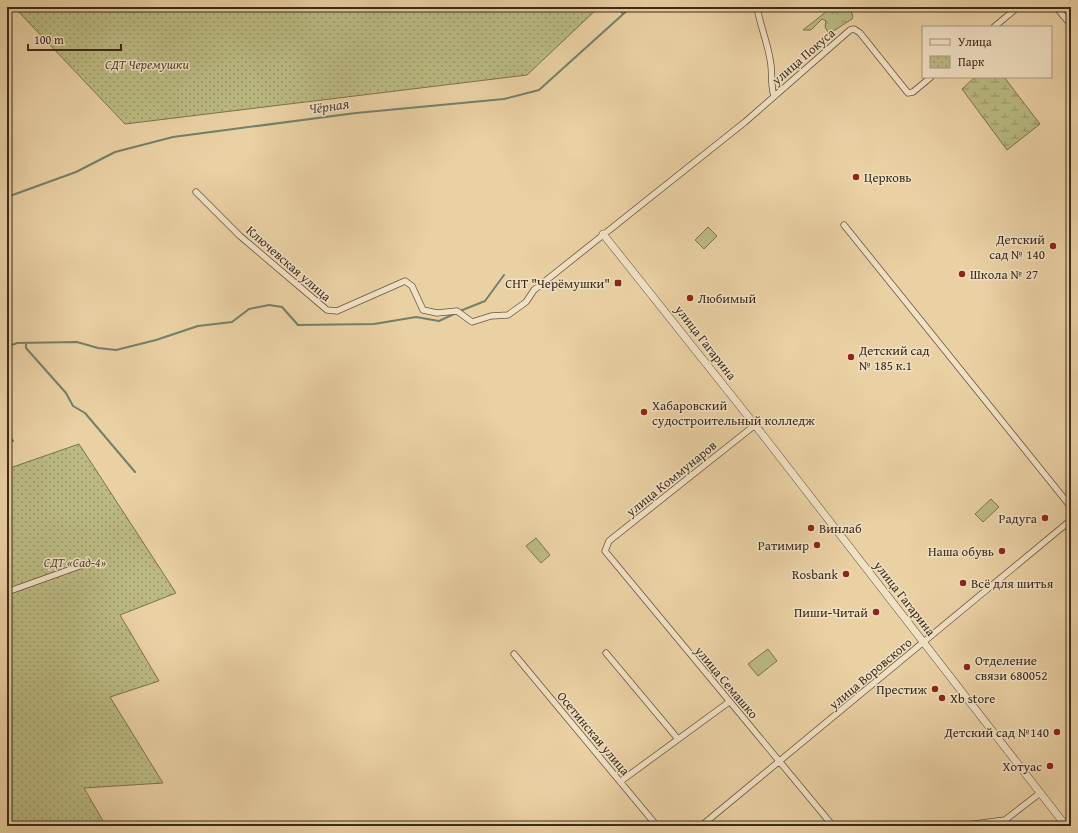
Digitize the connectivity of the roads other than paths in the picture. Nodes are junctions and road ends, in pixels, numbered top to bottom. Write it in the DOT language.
graph roads {
  1 [pos="757,7"];
  2 [pos="1018,7"];
  3 [pos="1056,7"];
  4 [pos="1071,25"];
  5 [pos="995,26"];
  6 [pos="929,78"];
  7 [pos="774,96"];
  8 [pos="196,192"];
  9 [pos="844,225"];
  10 [pos="603,234"];
  11 [pos="755,425"];
  12 [pos="1071,508"];
  13 [pos="1071,520"];
  14 [pos="605,551"];
  15 [pos="88,563"];
  16 [pos="7,592"];
  17 [pos="924,642"];
  18 [pos="606,653"];
  19 [pos="514,654"];
  20 [pos="729,702"];
  21 [pos="678,739"];
  22 [pos="780,761"];
  23 [pos="621,781"];
  24 [pos="1040,793"];
  25 [pos="657,826"];
  26 [pos="700,826"];
  27 [pos="832,826"];
  28 [pos="958,826"];
  29 [pos="1066,826"];
  1 -- 7 [label="street"];
  2 -- 5 [label="street"];
  3 -- 4 [label="street"];
  6 -- 7 [label="street, улица Покуса"];
  7 -- 10 [label="street"];
  8 -- 10 [label="street, Ключевская улица"];
  9 -- 12 [label="street"];
  10 -- 11 [label="street, улица Гагарина"];
  11 -- 14 [label="street, улица Коммунаров"];
  11 -- 17 [label="street, улица Гагарина"];
  13 -- 17 [label="street, улица Воровского"];
  14 -- 20 [label="street, улица Семашко"];
  15 -- 16 [label="street"];
  17 -- 22 [label="street, улица Воровского"];
  17 -- 24 [label="street, улица Гагарина"];
  18 -- 21 [label="street"];
  19 -- 23 [label="street, Осетинская улица"];
  20 -- 21 [label="street"];
  20 -- 22 [label="street, улица Семашко"];
  21 -- 23 [label="street"];
  22 -- 26 [label="street, улица Воровского"];
  22 -- 27 [label="street, улица Семашко"];
  23 -- 25 [label="street, Осетинская улица"];
  24 -- 28 [label="street"];
  24 -- 29 [label="street, улица Гагарина"];
}
